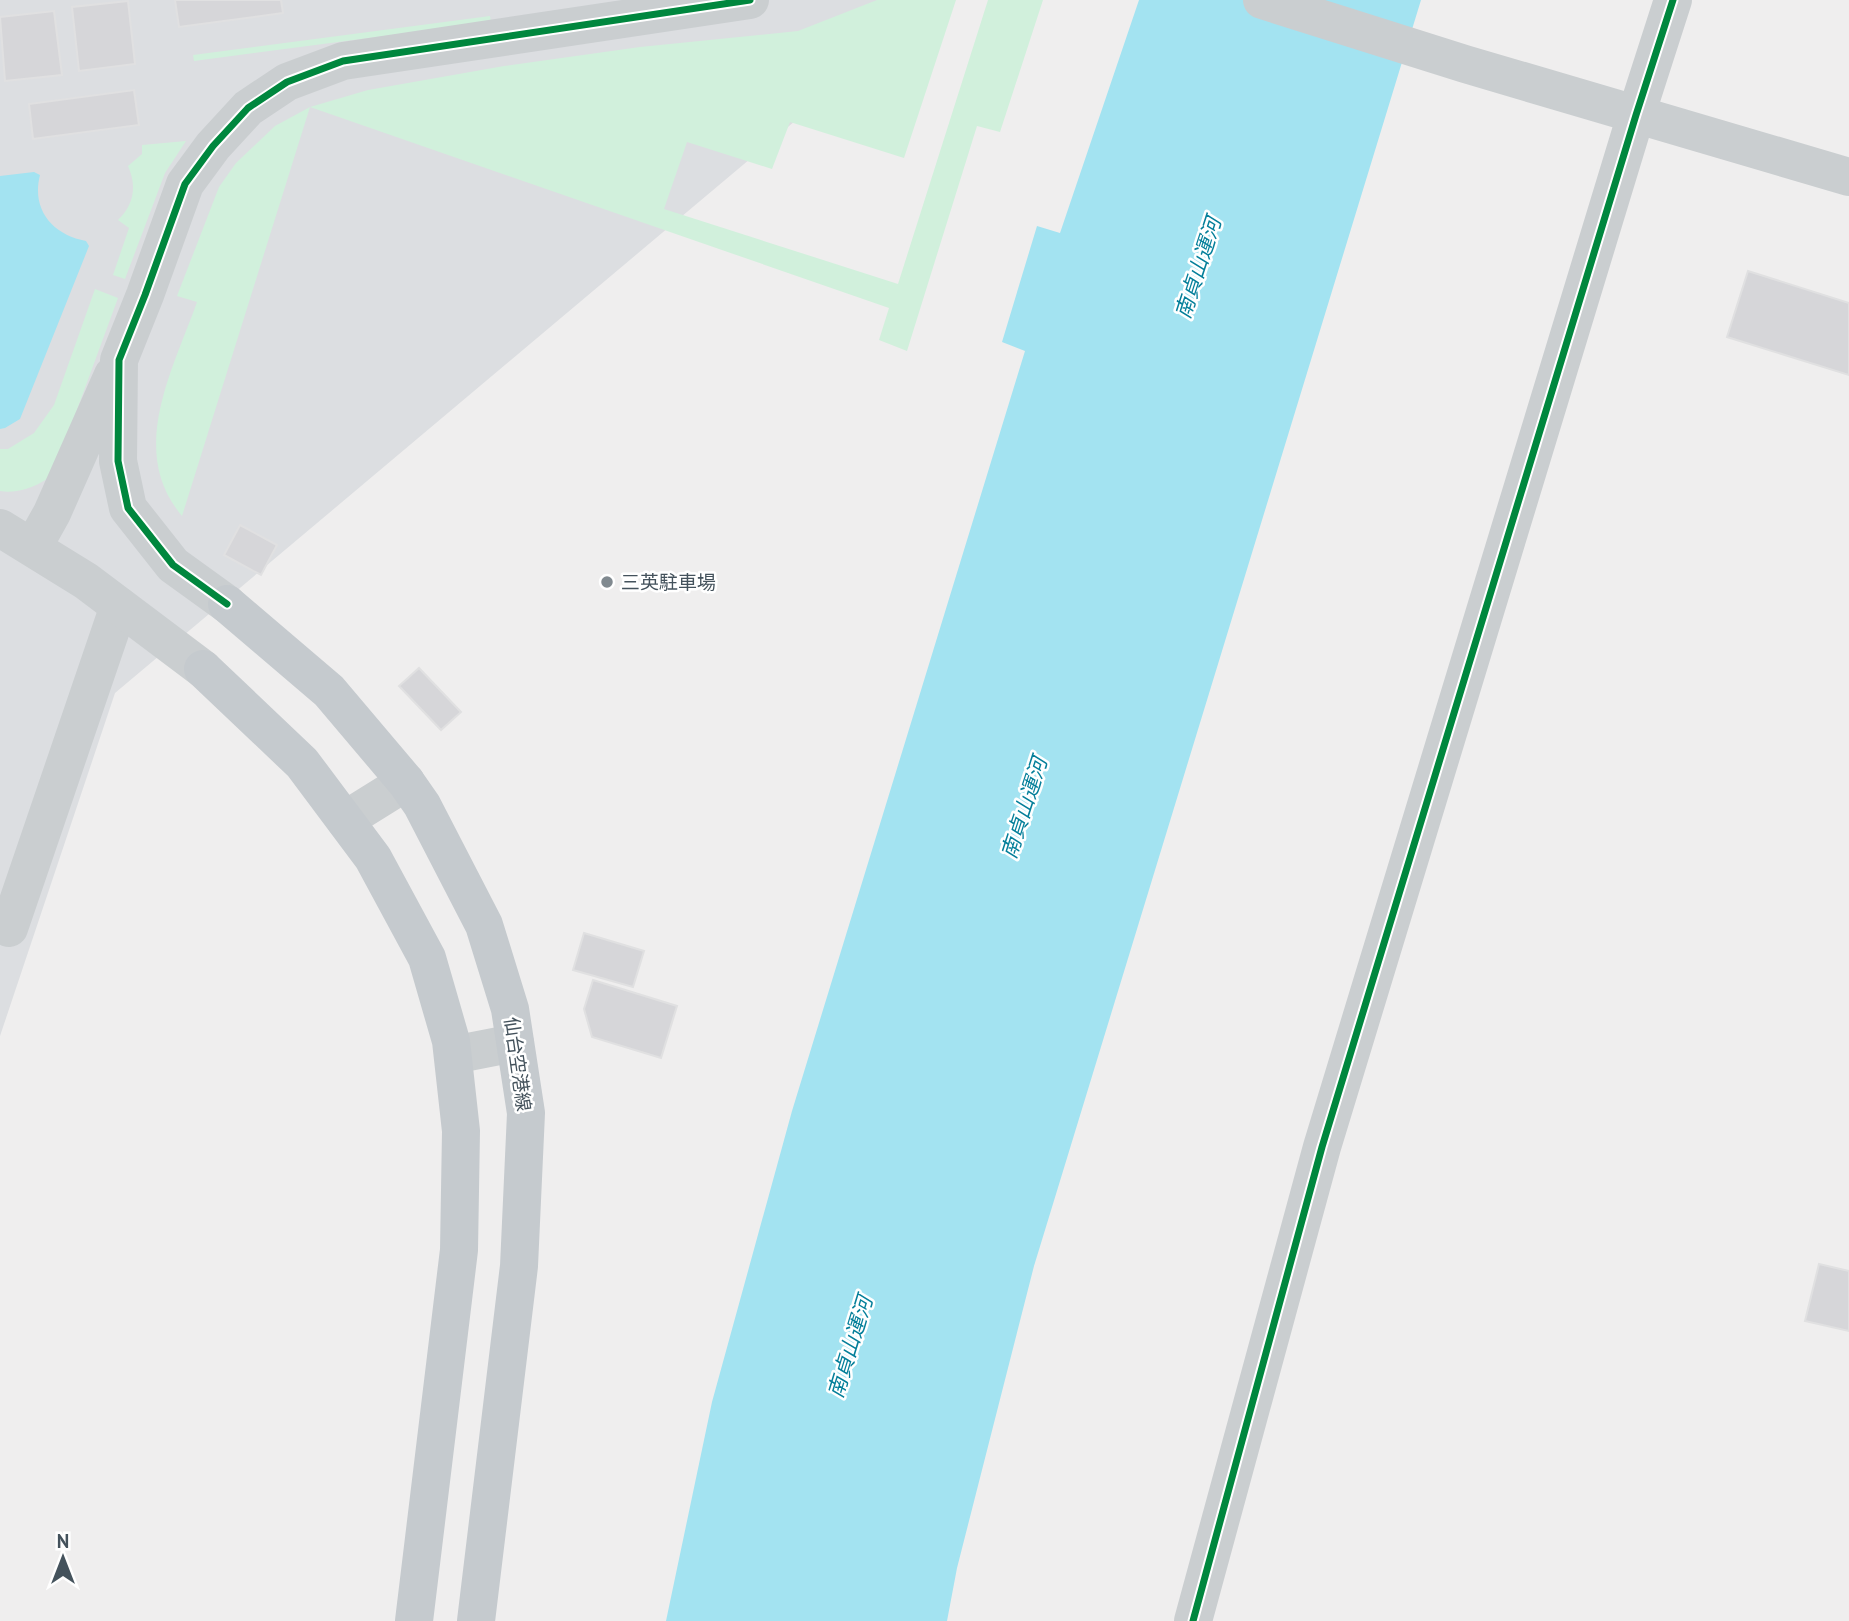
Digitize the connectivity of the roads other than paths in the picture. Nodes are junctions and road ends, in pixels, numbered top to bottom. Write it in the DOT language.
graph roads {
  1 [pos="750,0"];
  2 [pos="1262,0"];
  3 [pos="1673,0"];
  4 [pos="1636,114"];
  5 [pos="1849,177"];
  6 [pos="119,360"];
  7 [pos="0,528"];
  8 [pos="33,547"];
  9 [pos="226,604"];
  10 [pos="119,606"];
  11 [pos="203,669"];
  12 [pos="406,782"];
  13 [pos="345,820"];
  14 [pos="9,928"];
  15 [pos="515,1043"];
  16 [pos="453,1055"];
  17 [pos="414,1621"];
  18 [pos="476,1621"];
  19 [pos="1193,1621"];
  1 -- 6 [label="street"];
  2 -- 4 [label="street"];
  3 -- 4 [label="street"];
  4 -- 5 [label="street"];
  4 -- 19 [label="street"];
  6 -- 8 [label="street"];
  6 -- 9 [label="street"];
  7 -- 8 [label="street"];
  8 -- 10 [label="street"];
  9 -- 12 [label="main road, 仙台空港線"];
  10 -- 11 [label="street"];
  10 -- 14 [label="street"];
  11 -- 13 [label="main road"];
  12 -- 13 [label="street"];
  12 -- 15 [label="main road, 仙台空港線"];
  13 -- 16 [label="main road"];
  15 -- 16 [label="street"];
  15 -- 18 [label="main road, 仙台空港線"];
  16 -- 17 [label="main road"];
}
